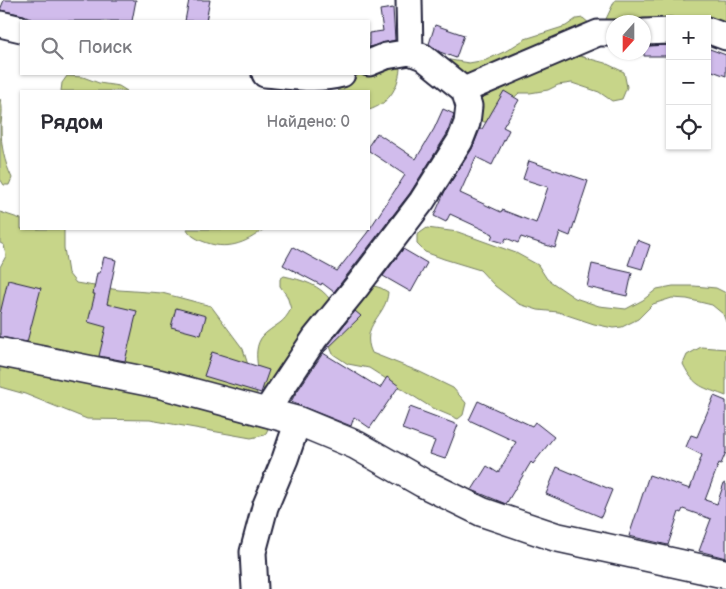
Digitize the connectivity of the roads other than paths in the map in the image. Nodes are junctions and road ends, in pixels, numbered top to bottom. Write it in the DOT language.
graph roads {
  1 [pos="409,0"];
  2 [pos="0,24"];
  3 [pos="20,29"];
  4 [pos="666,31"];
  5 [pos="711,31"];
  6 [pos="651,32"];
  7 [pos="606,33"];
  8 [pos="726,37"];
  9 [pos="410,52"];
  10 [pos="370,63"];
  11 [pos="277,75"];
  12 [pos="337,75"];
  13 [pos="464,90"];
  14 [pos="0,352"];
  15 [pos="265,414"];
  16 [pos="298,421"];
  17 [pos="726,574"];
  18 [pos="255,589"];
  1 -- 9 [label="street"];
  2 -- 3 [label="street"];
  4 -- 6 [label="street"];
  5 -- 8 [label="street"];
  7 -- 13 [label="street"];
  9 -- 10 [label="street"];
  9 -- 13 [label="street"];
  11 -- 12 [label="street"];
  13 -- 15 [label="street"];
  14 -- 15 [label="main road"];
  15 -- 16 [label="main road"];
  16 -- 17 [label="main road"];
  16 -- 18 [label="street"];
}
